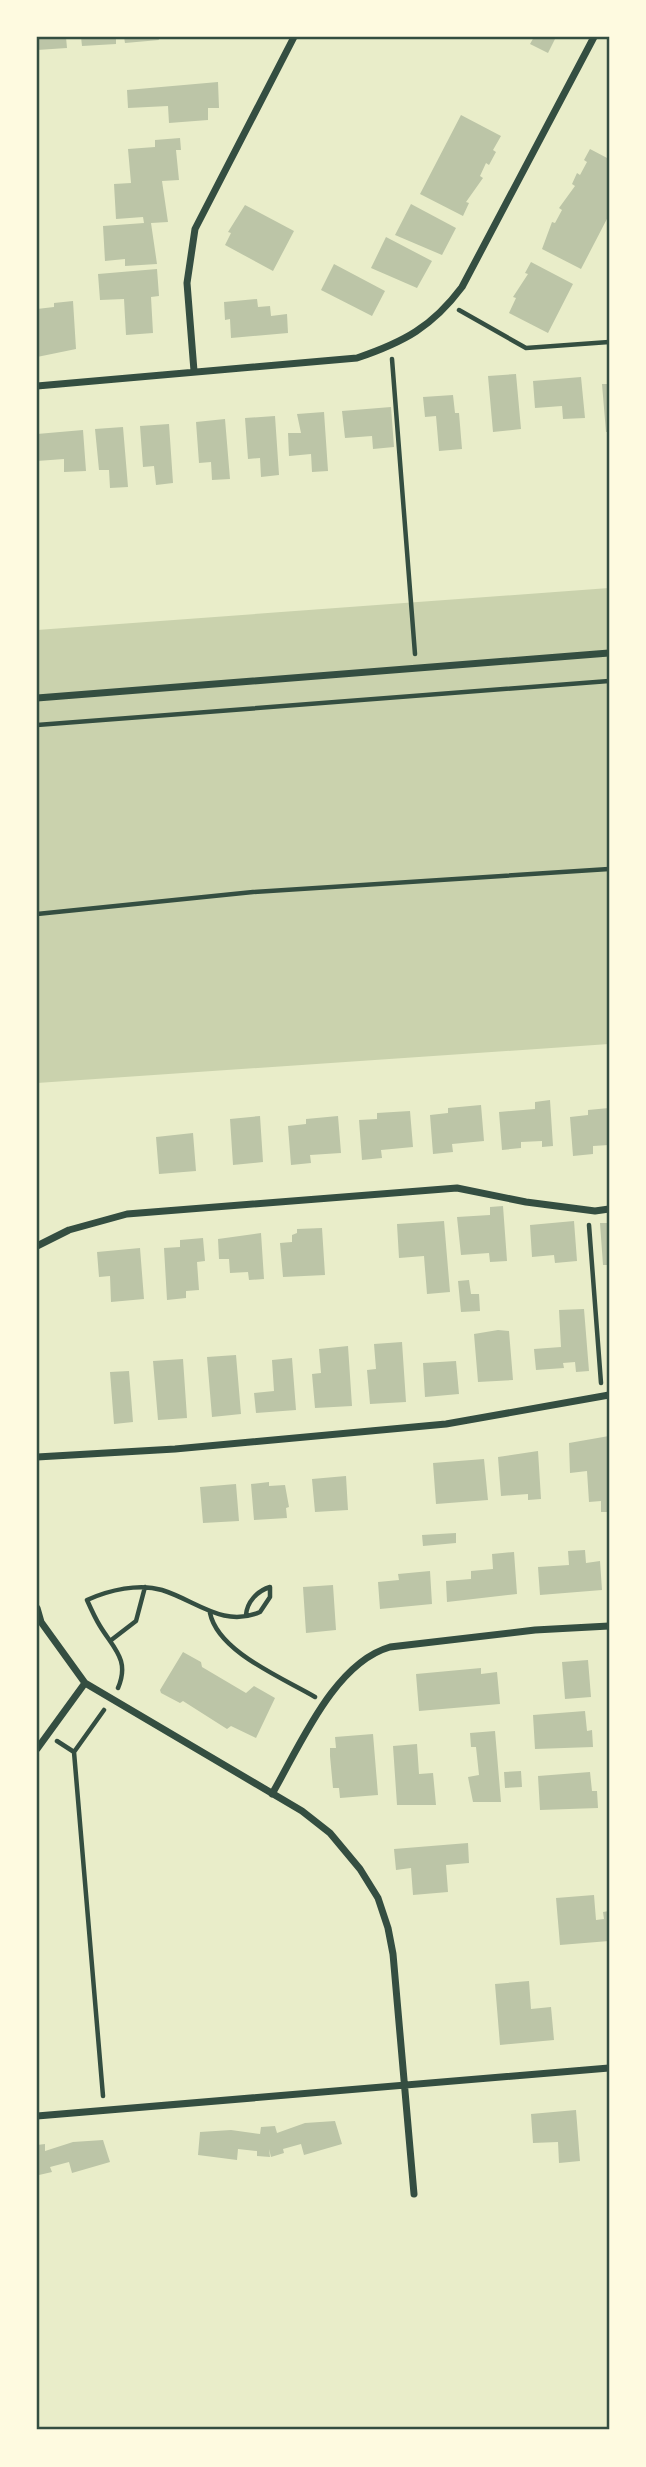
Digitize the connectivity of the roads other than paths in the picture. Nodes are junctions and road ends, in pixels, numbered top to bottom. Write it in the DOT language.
graph roads {
  1 [pos="294,37"];
  2 [pos="594,37"];
  3 [pos="194,371"];
  4 [pos="37,386"];
  5 [pos="609,653"];
  6 [pos="37,698"];
  7 [pos="609,1209"];
  8 [pos="37,1247"];
  9 [pos="606,1395"];
  10 [pos="37,1457"];
  11 [pos="37,1608"];
  12 [pos="609,1626"];
  13 [pos="85,1683"];
  14 [pos="37,1749"];
  15 [pos="272,1794"];
  16 [pos="609,2068"];
  17 [pos="405,2086"];
  18 [pos="37,2116"];
  19 [pos="414,2194"];
  1 -- 3 [label="street"];
  2 -- 3 [label="street"];
  3 -- 4 [label="street"];
  5 -- 6 [label="street"];
  7 -- 8 [label="street"];
  9 -- 10 [label="street"];
  11 -- 13 [label="street"];
  12 -- 15 [label="street"];
  13 -- 14 [label="street"];
  13 -- 15 [label="street"];
  15 -- 17 [label="street"];
  16 -- 17 [label="street"];
  17 -- 18 [label="street"];
  17 -- 19 [label="street"];
}
